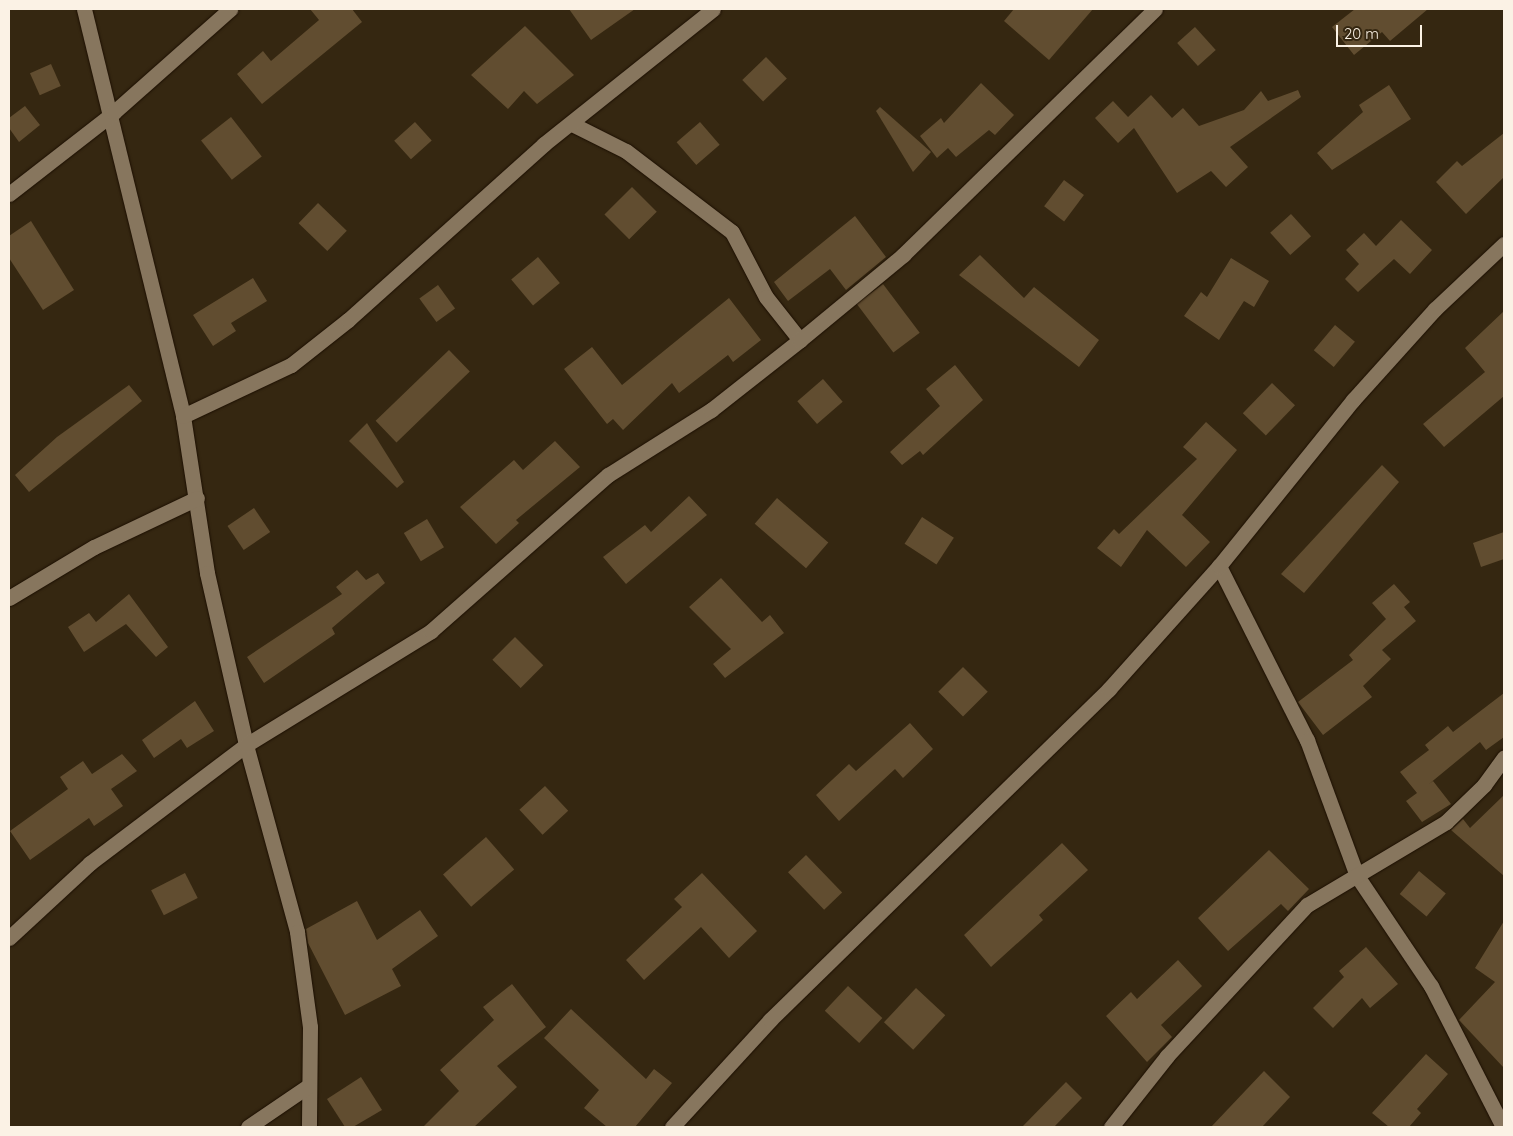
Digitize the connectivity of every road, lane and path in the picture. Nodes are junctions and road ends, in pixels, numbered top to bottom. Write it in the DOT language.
graph roads {
  1 [pos="84,9"];
  2 [pos="230,9"];
  3 [pos="713,9"];
  4 [pos="1155,9"];
  5 [pos="113,113"];
  6 [pos="572,124"];
  7 [pos="9,194"];
  8 [pos="1504,244"];
  9 [pos="800,340"];
  10 [pos="183,416"];
  11 [pos="197,498"];
  12 [pos="1219,566"];
  13 [pos="9,598"];
  14 [pos="246,745"];
  15 [pos="1504,757"];
  16 [pos="1357,876"];
  17 [pos="9,938"];
  18 [pos="308,1086"];
  19 [pos="1500,1122"];
  20 [pos="248,1127"];
  21 [pos="309,1127"];
  22 [pos="672,1127"];
  23 [pos="1112,1127"];
  1 -- 5 [label="street"];
  2 -- 5 [label="street"];
  3 -- 6 [label="street"];
  4 -- 9 [label="street"];
  5 -- 7 [label="street"];
  5 -- 10 [label="street"];
  6 -- 9 [label="street"];
  6 -- 10 [label="street"];
  8 -- 12 [label="street"];
  9 -- 14 [label="street"];
  10 -- 11 [label="street"];
  11 -- 13 [label="street"];
  11 -- 14 [label="street"];
  12 -- 16 [label="street"];
  12 -- 22 [label="street"];
  14 -- 17 [label="street"];
  14 -- 18 [label="street"];
  15 -- 16 [label="street"];
  16 -- 19 [label="street"];
  16 -- 23 [label="street"];
  18 -- 20 [label="street"];
  18 -- 21 [label="street"];
}
